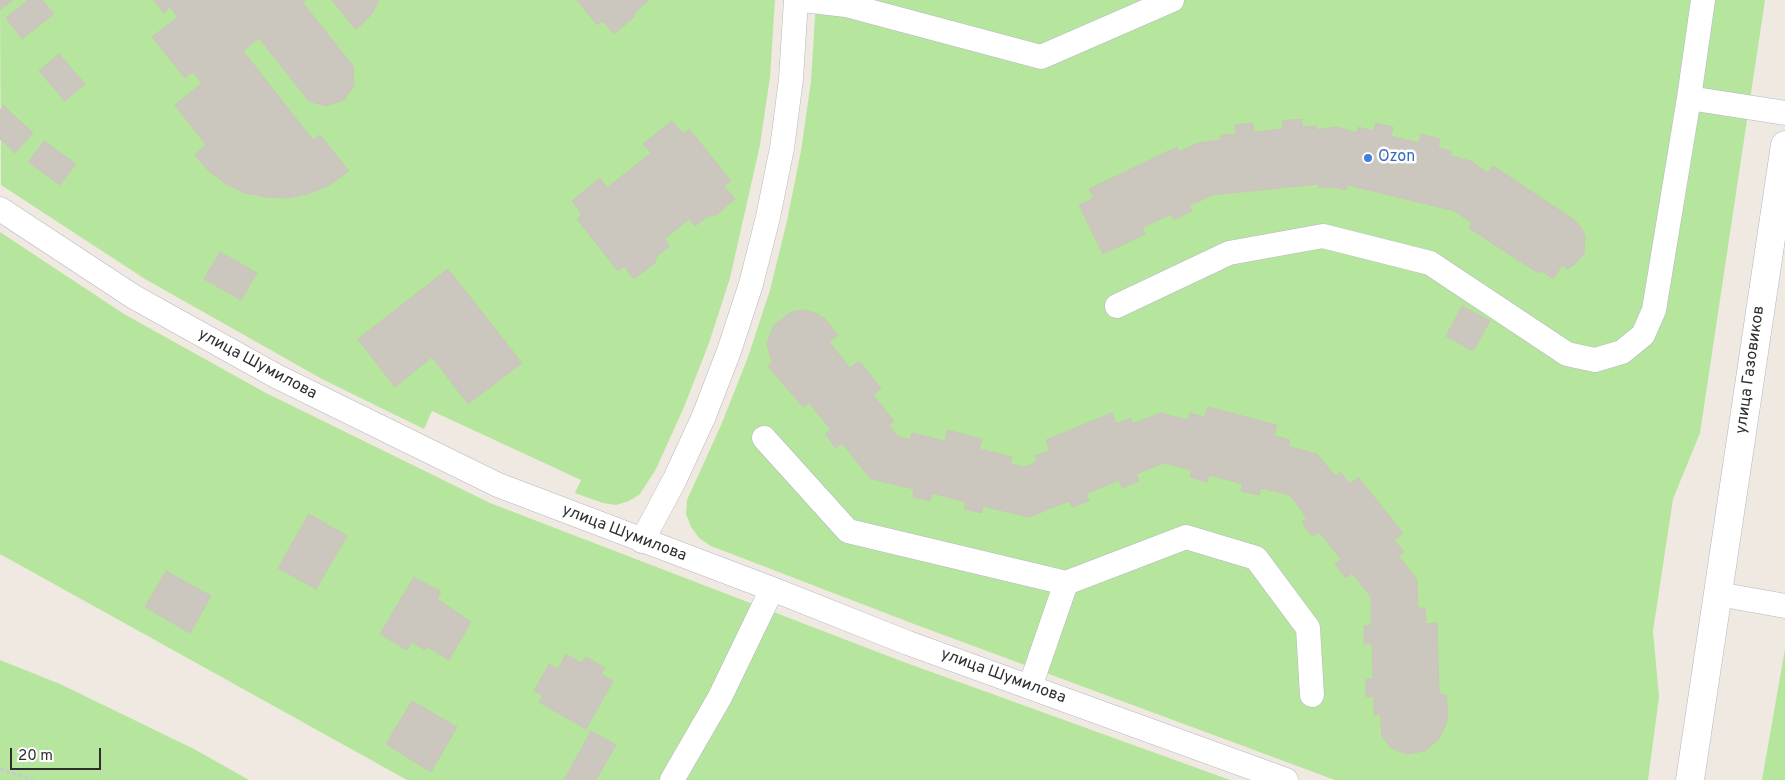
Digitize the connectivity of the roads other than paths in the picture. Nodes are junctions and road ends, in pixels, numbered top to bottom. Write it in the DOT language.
graph roads {
  1 [pos="796,0"];
  2 [pos="804,0"];
  3 [pos="1172,0"];
  4 [pos="1703,0"];
  5 [pos="1689,98"];
  6 [pos="1785,112"];
  7 [pos="1785,145"];
  8 [pos="0,209"];
  9 [pos="1117,306"];
  10 [pos="764,438"];
  11 [pos="642,541"];
  12 [pos="1066,583"];
  13 [pos="772,588"];
  14 [pos="1718,594"];
  15 [pos="1785,606"];
  16 [pos="1030,687"];
  17 [pos="1312,695"];
  18 [pos="672,780"];
  19 [pos="1286,780"];
  20 [pos="1690,780"];
  1 -- 11 [label="street"];
  2 -- 3 [label="street"];
  4 -- 5 [label="street"];
  5 -- 6 [label="street"];
  5 -- 9 [label="street"];
  7 -- 14 [label="street, улица Газовиков"];
  8 -- 11 [label="street, улица Шумилова"];
  10 -- 12 [label="street"];
  11 -- 13 [label="street, улица Шумилова"];
  12 -- 16 [label="street"];
  12 -- 17 [label="street"];
  13 -- 16 [label="street, улица Шумилова"];
  13 -- 18 [label="street"];
  14 -- 15 [label="street"];
  14 -- 20 [label="street, улица Газовиков"];
  16 -- 19 [label="street, улица Шумилова"];
}
